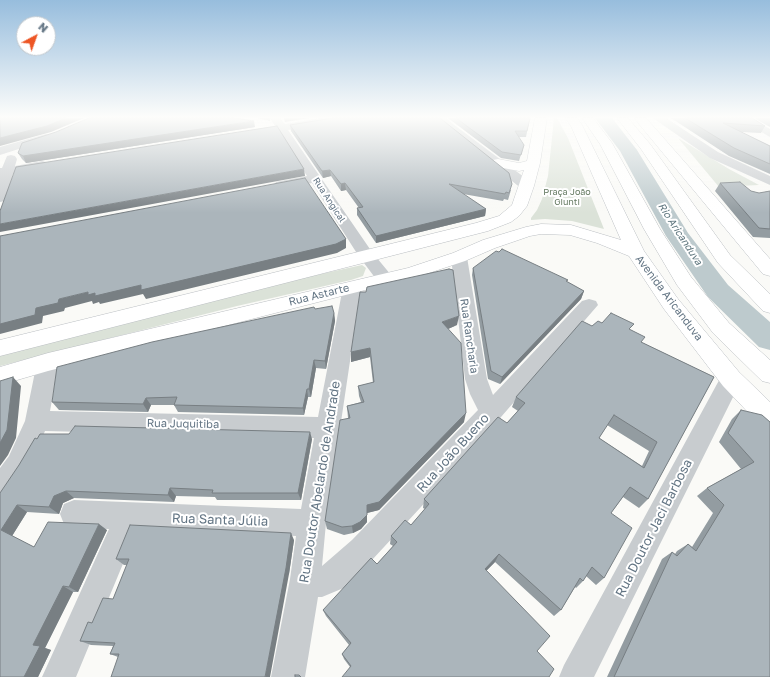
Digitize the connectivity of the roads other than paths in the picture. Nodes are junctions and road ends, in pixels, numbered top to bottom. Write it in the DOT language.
graph roads {
  1 [pos="13,150"];
  2 [pos="296,150"];
  3 [pos="480,150"];
  4 [pos="535,150"];
  5 [pos="587,150"];
  6 [pos="610,150"];
  7 [pos="648,150"];
  8 [pos="656,150"];
  9 [pos="667,150"];
  10 [pos="706,150"];
  11 [pos="57,163"];
  12 [pos="498,163"];
  13 [pos="533,163"];
  14 [pos="4,171"];
  15 [pos="315,179"];
  16 [pos="770,181"];
  17 [pos="527,186"];
  18 [pos="672,186"];
  19 [pos="269,188"];
  20 [pos="0,198"];
  21 [pos="635,252"];
  22 [pos="366,256"];
  23 [pos="459,257"];
  24 [pos="770,270"];
  25 [pos="385,279"];
  26 [pos="352,287"];
  27 [pos="590,305"];
  28 [pos="770,306"];
  29 [pos="0,348"];
  30 [pos="48,362"];
  31 [pos="770,374"];
  32 [pos="0,376"];
  33 [pos="731,379"];
  34 [pos="491,411"];
  35 [pos="770,418"];
  36 [pos="37,421"];
  37 [pos="329,428"];
  38 [pos="0,490"];
  39 [pos="74,514"];
  40 [pos="129,516"];
  41 [pos="312,523"];
  42 [pos="305,579"];
  43 [pos="59,677"];
  44 [pos="288,677"];
  45 [pos="576,677"];
  1 -- 14 [label="street"];
  2 -- 15 [label="street, Rua Angical"];
  3 -- 12 [label="street"];
  4 -- 13 [label="main road"];
  5 -- 21 [label="main road, Avenida Aricanduva"];
  6 -- 31 [label="main road"];
  7 -- 18 [label="main road"];
  8 -- 18 [label="main road"];
  9 -- 24 [label="main road"];
  10 -- 16 [label="street"];
  11 -- 14 [label="street"];
  12 -- 13 [label="main road"];
  12 -- 17 [label="street"];
  13 -- 17 [label="main road"];
  14 -- 20 [label="street"];
  15 -- 19 [label="street"];
  15 -- 22 [label="street, Rua Angical"];
  17 -- 22 [label="main road"];
  18 -- 28 [label="main road"];
  21 -- 23 [label="main road, Rua Astarte"];
  21 -- 33 [label="main road, Avenida Aricanduva"];
  22 -- 25 [label="street, Rua Angical"];
  22 -- 29 [label="main road"];
  23 -- 25 [label="main road, Rua Astarte"];
  23 -- 34 [label="street, Rua Rancharia"];
  25 -- 26 [label="main road, Rua Astarte"];
  26 -- 30 [label="main road, Rua Astarte"];
  26 -- 37 [label="street, Rua Doutor Abelardo de Andrade"];
  27 -- 34 [label="street, Rua João Bueno"];
  30 -- 32 [label="main road, Rua Astarte"];
  30 -- 36 [label="street"];
  33 -- 35 [label="main road, Avenida Aricanduva"];
  33 -- 45 [label="street, Rua Doutor Jaci Barbosa"];
  34 -- 42 [label="street, Rua João Bueno"];
  36 -- 37 [label="street, Rua Juquitiba"];
  36 -- 38 [label="street"];
  37 -- 41 [label="street, Rua Doutor Abelardo de Andrade"];
  39 -- 40 [label="street, Rua Santa Júlia"];
  40 -- 41 [label="street, Rua Santa Júlia"];
  40 -- 43 [label="street"];
  41 -- 42 [label="street, Rua Doutor Abelardo de Andrade"];
  42 -- 44 [label="street, Rua Doutor Abelardo de Andrade"];
}
